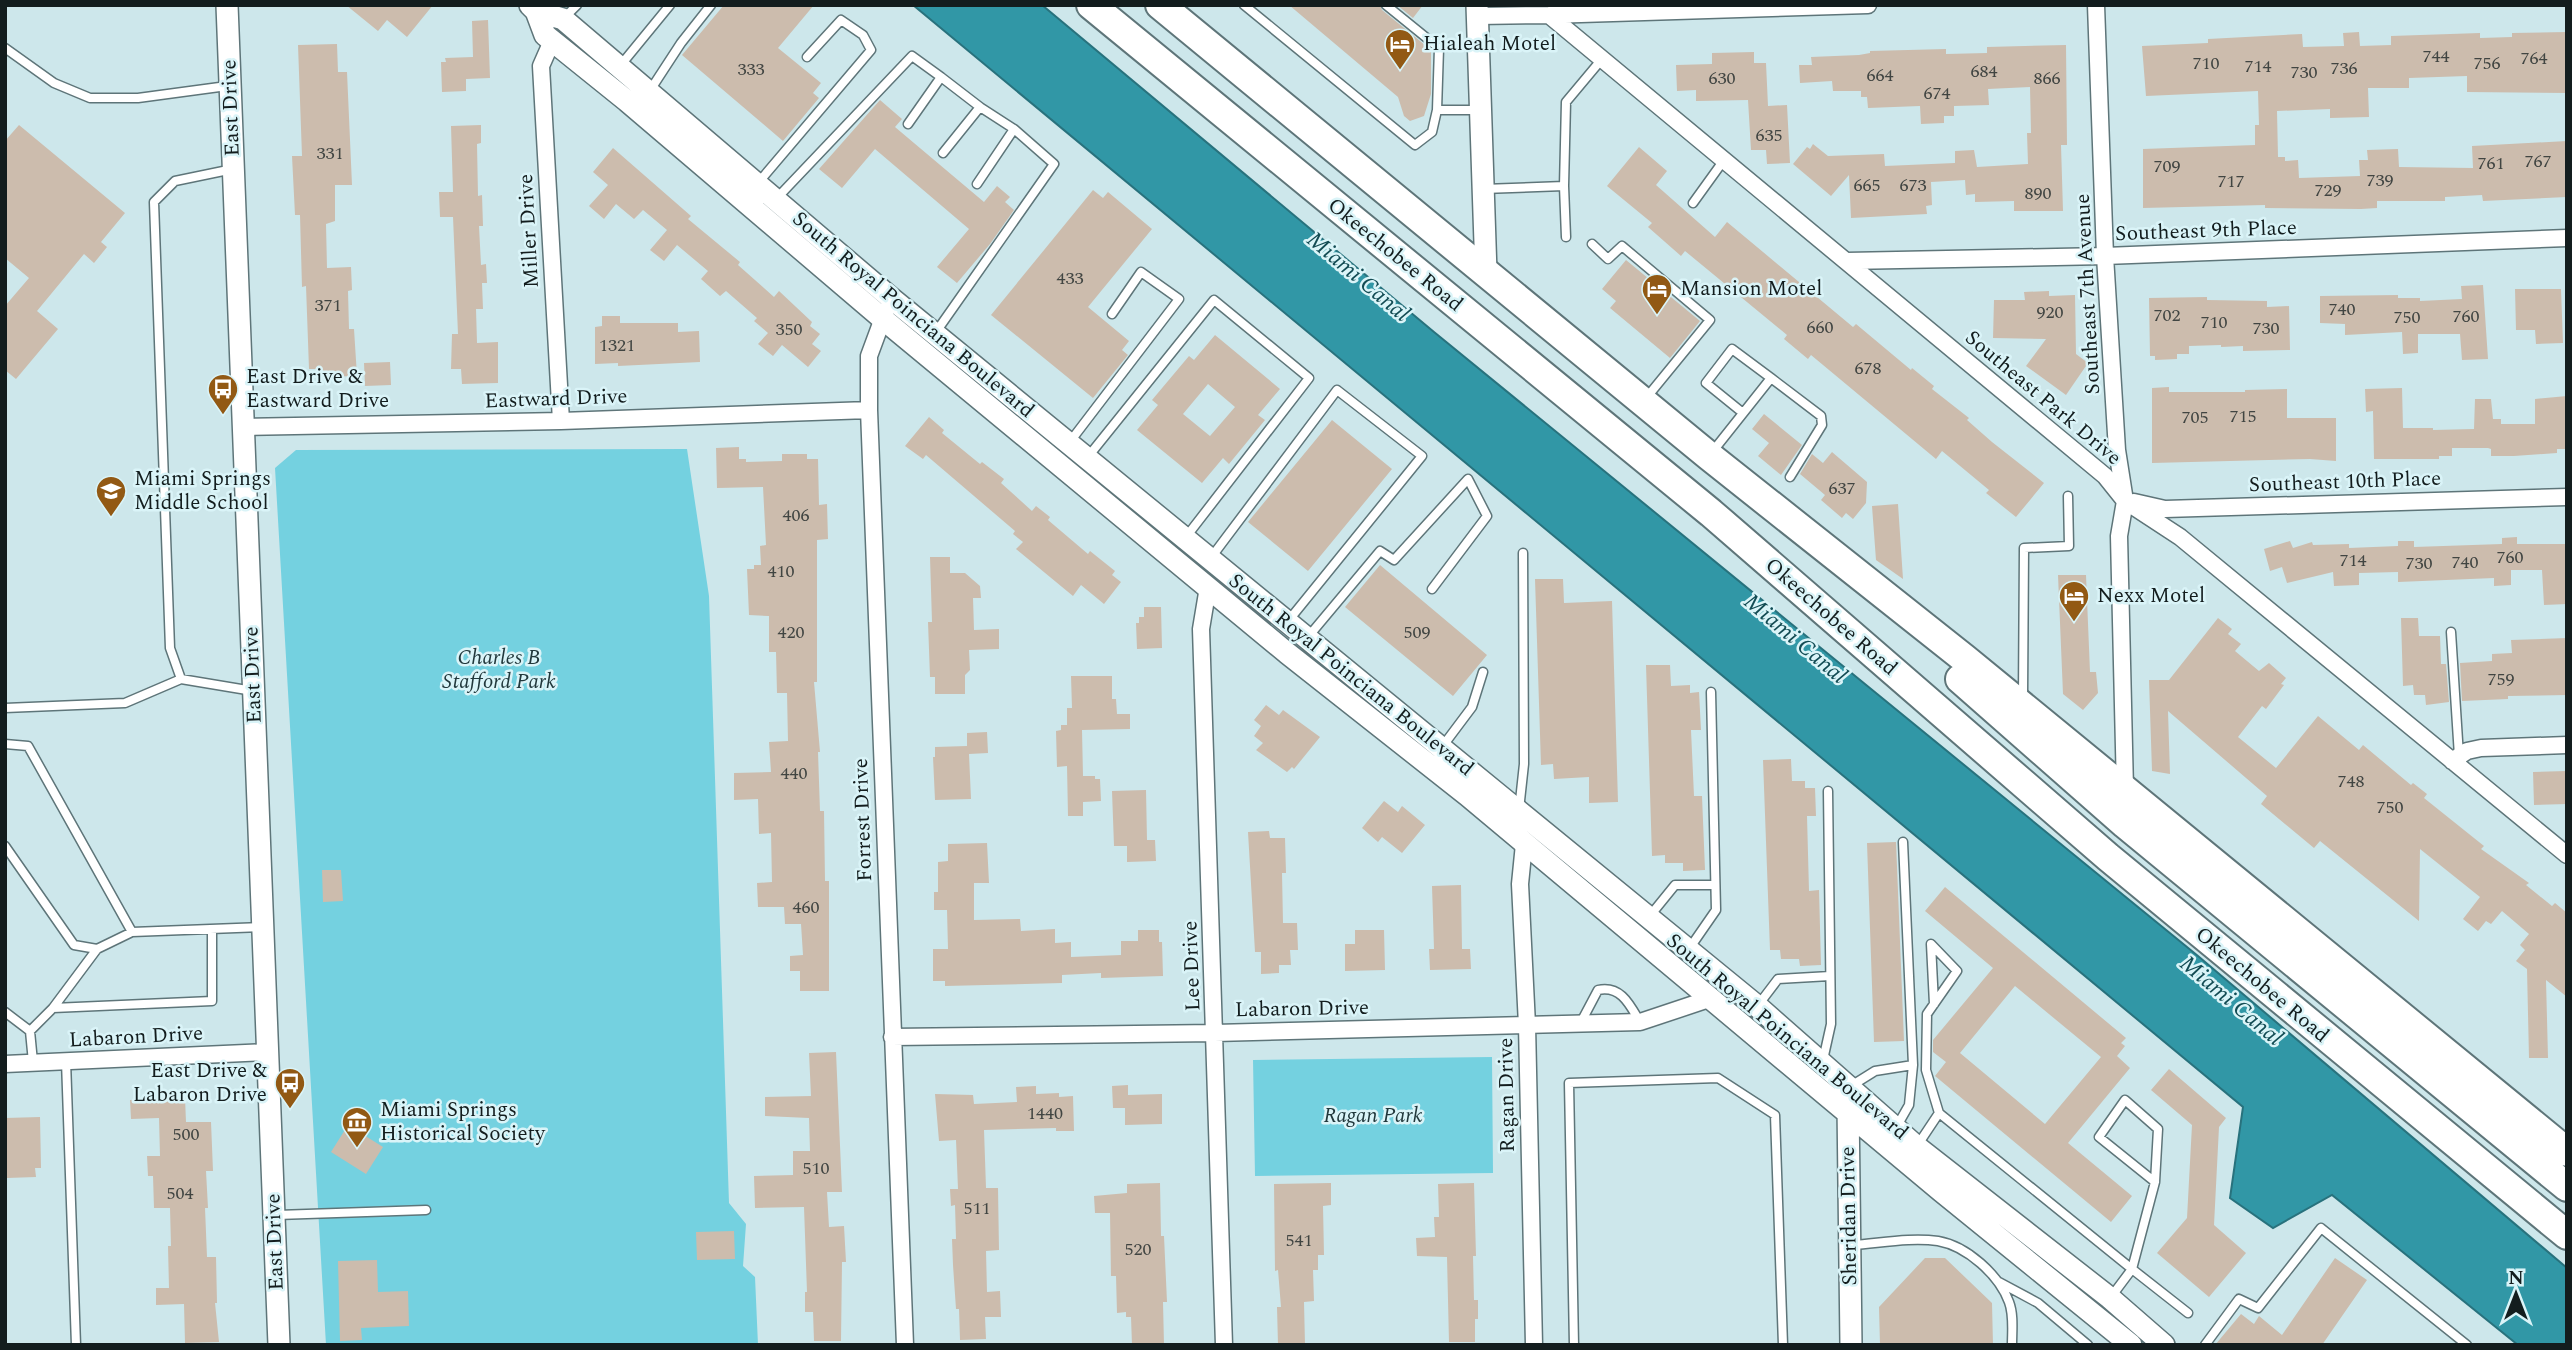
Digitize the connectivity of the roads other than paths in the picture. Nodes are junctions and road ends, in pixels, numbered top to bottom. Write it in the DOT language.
graph roads {
  1 [pos="228,5"];
  2 [pos="670,5"];
  3 [pos="711,5"];
  4 [pos="1091,5"];
  5 [pos="1160,5"];
  6 [pos="1244,5"];
  7 [pos="1386,5"];
  8 [pos="1868,5"];
  9 [pos="2096,5"];
  10 [pos="533,8"];
  11 [pos="1477,11"];
  12 [pos="570,12"];
  13 [pos="1549,15"];
  14 [pos="552,41"];
  15 [pos="5,48"];
  16 [pos="807,57"];
  17 [pos="1602,59"];
  18 [pos="620,65"];
  19 [pos="941,77"];
  20 [pos="230,86"];
  21 [pos="649,92"];
  22 [pos="980,107"];
  23 [pos="1437,110"];
  24 [pos="1480,110"];
  25 [pos="908,124"];
  26 [pos="1014,129"];
  27 [pos="943,153"];
  28 [pos="1724,160"];
  29 [pos="233,169"];
  30 [pos="977,184"];
  31 [pos="757,185"];
  32 [pos="1564,186"];
  33 [pos="1483,189"];
  34 [pos="775,200"];
  35 [pos="1693,202"];
  36 [pos="1566,237"];
  37 [pos="2567,238"];
  38 [pos="1592,244"];
  39 [pos="2105,256"];
  40 [pos="1847,261"];
  41 [pos="1486,273"];
  42 [pos="891,298"];
  43 [pos="1112,314"];
  44 [pos="883,319"];
  45 [pos="934,334"];
  46 [pos="1770,378"];
  47 [pos="1643,402"];
  48 [pos="869,410"];
  49 [pos="1743,413"];
  50 [pos="561,421"];
  51 [pos="244,427"];
  52 [pos="1069,443"];
  53 [pos="1709,456"];
  54 [pos="1087,458"];
  55 [pos="1790,477"];
  56 [pos="2068,496"];
  57 [pos="2567,497"];
  58 [pos="2125,500"];
  59 [pos="1797,528"];
  60 [pos="1185,538"];
  61 [pos="1523,553"];
  62 [pos="1210,559"];
  63 [pos="1208,587"];
  64 [pos="1432,589"];
  65 [pos="1287,623"];
  66 [pos="2451,632"];
  67 [pos="1306,639"];
  68 [pos="1483,672"];
  69 [pos="181,679"];
  70 [pos="253,691"];
  71 [pos="1711,692"];
  72 [pos="2022,706"];
  73 [pos="5,708"];
  74 [pos="5,744"];
  75 [pos="2567,745"];
  76 [pos="1442,747"];
  77 [pos="2456,758"];
  78 [pos="2125,790"];
  79 [pos="1828,791"];
  80 [pos="1519,813"];
  81 [pos="1903,842"];
  82 [pos="1524,844"];
  83 [pos="5,846"];
  84 [pos="2567,855"];
  85 [pos="1715,885"];
  86 [pos="1648,919"];
  87 [pos="263,927"];
  88 [pos="212,929"];
  89 [pos="132,932"];
  90 [pos="97,949"];
  91 [pos="1687,951"];
  92 [pos="1830,976"];
  93 [pos="1709,999"];
  94 [pos="1934,1004"];
  95 [pos="1757,1006"];
  96 [pos="52,1008"];
  97 [pos="5,1012"];
  98 [pos="1640,1022"];
  99 [pos="1580,1024"];
  100 [pos="1527,1025"];
  101 [pos="30,1031"];
  102 [pos="1215,1032"];
  103 [pos="892,1037"];
  104 [pos="268,1052"];
  105 [pos="66,1061"];
  106 [pos="33,1062"];
  107 [pos="1822,1063"];
  108 [pos="5,1064"];
  109 [pos="1913,1065"];
  110 [pos="1848,1088"];
  111 [pos="1849,1112"];
  112 [pos="1939,1113"];
  113 [pos="1896,1129"];
  114 [pos="1917,1147"];
  115 [pos="2567,1152"];
  116 [pos="2155,1182"];
  117 [pos="2567,1187"];
  118 [pos="426,1210"];
  119 [pos="274,1215"];
  120 [pos="2567,1235"];
  121 [pos="1850,1245"];
  122 [pos="2132,1269"];
  123 [pos="1999,1282"];
  124 [pos="2110,1298"];
  125 [pos="2188,1313"];
  126 [pos="76,1345"];
  127 [pos="279,1345"];
  128 [pos="905,1345"];
  129 [pos="1224,1345"];
  130 [pos="1534,1345"];
  131 [pos="1574,1345"];
  132 [pos="1783,1345"];
  133 [pos="1851,1345"];
  134 [pos="2012,1345"];
  135 [pos="2088,1345"];
  136 [pos="2131,1345"];
  137 [pos="2164,1345"];
  138 [pos="2205,1345"];
  139 [pos="2467,1345"];
  1 -- 20 [label="street, East Drive"];
  2 -- 18 [label="lane"];
  3 -- 21 [label="lane"];
  4 -- 120 [label="highway, Okeechobee Road"];
  5 -- 41 [label="highway, Okeechobee Road"];
  6 -- 23 [label="lane"];
  7 -- 23 [label="lane"];
  8 -- 13 [label="street"];
  9 -- 39 [label="street, Southeast 7th Avenue"];
  10 -- 12 [label="street, South Royal Poinciana Boulevard"];
  10 -- 14 [label="street, South Royal Poinciana Boulevard"];
  11 -- 13 [label="street"];
  11 -- 24 [label="street"];
  12 -- 18 [label="street, South Royal Poinciana Boulevard"];
  13 -- 17 [label="street, Southeast Park Drive"];
  14 -- 44 [label="street, South Royal Poinciana Boulevard"];
  14 -- 50 [label="street, Miller Drive"];
  15 -- 20 [label="lane"];
  16 -- 31 [label="lane"];
  17 -- 28 [label="street, Southeast Park Drive"];
  17 -- 32 [label="lane"];
  18 -- 21 [label="street, South Royal Poinciana Boulevard"];
  19 -- 22 [label="lane"];
  19 -- 25 [label="lane"];
  19 -- 34 [label="lane"];
  20 -- 29 [label="street, East Drive"];
  21 -- 31 [label="street, South Royal Poinciana Boulevard"];
  22 -- 26 [label="lane"];
  22 -- 27 [label="lane"];
  23 -- 24 [label="lane"];
  24 -- 33 [label="street"];
  26 -- 30 [label="lane"];
  26 -- 45 [label="lane"];
  28 -- 35 [label="lane"];
  28 -- 40 [label="street, Southeast Park Drive"];
  29 -- 51 [label="street, East Drive"];
  29 -- 69 [label="lane"];
  31 -- 34 [label="street, South Royal Poinciana Boulevard"];
  32 -- 33 [label="lane"];
  32 -- 36 [label="lane"];
  33 -- 41 [label="street"];
  34 -- 42 [label="street, South Royal Poinciana Boulevard"];
  37 -- 39 [label="street, Southeast 9th Place"];
  38 -- 47 [label="lane"];
  39 -- 40 [label="street, Southeast 9th Place"];
  39 -- 58 [label="street, Southeast 7th Avenue"];
  40 -- 58 [label="street, Southeast Park Drive"];
  41 -- 47 [label="highway, Okeechobee Road"];
  42 -- 44 [label="street, Forrest Drive"];
  42 -- 45 [label="street, South Royal Poinciana Boulevard"];
  43 -- 52 [label="lane"];
  44 -- 48 [label="street, Forrest Drive"];
  44 -- 63 [label="street, South Royal Poinciana Boulevard"];
  45 -- 52 [label="street, South Royal Poinciana Boulevard"];
  46 -- 49 [label="lane"];
  46 -- 49 [label="lane"];
  46 -- 55 [label="lane"];
  47 -- 53 [label="highway, Okeechobee Road"];
  48 -- 50 [label="street, Eastward Drive"];
  48 -- 103 [label="street, Forrest Drive"];
  49 -- 53 [label="lane"];
  50 -- 51 [label="street, Eastward Drive"];
  51 -- 70 [label="street, East Drive"];
  52 -- 54 [label="street, South Royal Poinciana Boulevard"];
  53 -- 59 [label="highway, Okeechobee Road"];
  54 -- 60 [label="street, South Royal Poinciana Boulevard"];
  54 -- 60 [label="lane"];
  56 -- 72 [label="lane"];
  57 -- 58 [label="street, Southeast 10th Place"];
  58 -- 77 [label="street, Southeast Park Drive"];
  58 -- 78 [label="street, Southeast 7th Avenue"];
  59 -- 72 [label="highway, Okeechobee Road"];
  59 -- 117 [label="highway"];
  60 -- 62 [label="street, South Royal Poinciana Boulevard"];
  61 -- 80 [label="lane"];
  62 -- 65 [label="street, South Royal Poinciana Boulevard"];
  62 -- 65 [label="lane"];
  63 -- 82 [label="street, South Royal Poinciana Boulevard"];
  63 -- 102 [label="street, Lee Drive"];
  64 -- 67 [label="lane"];
  65 -- 67 [label="street, South Royal Poinciana Boulevard"];
  66 -- 77 [label="lane"];
  67 -- 76 [label="street, South Royal Poinciana Boulevard"];
  68 -- 76 [label="lane"];
  69 -- 70 [label="lane"];
  69 -- 73 [label="lane"];
  70 -- 87 [label="street, East Drive"];
  71 -- 85 [label="lane"];
  72 -- 78 [label="highway, Okeechobee Road"];
  74 -- 89 [label="lane"];
  75 -- 77 [label="street"];
  76 -- 80 [label="street, South Royal Poinciana Boulevard"];
  77 -- 84 [label="street, Southeast Park Drive"];
  78 -- 115 [label="highway, Okeechobee Road"];
  79 -- 92 [label="lane"];
  80 -- 86 [label="street, South Royal Poinciana Boulevard"];
  81 -- 109 [label="lane"];
  82 -- 93 [label="street, South Royal Poinciana Boulevard"];
  82 -- 100 [label="street, Ragan Drive"];
  83 -- 90 [label="lane"];
  85 -- 86 [label="lane"];
  85 -- 91 [label="lane"];
  86 -- 91 [label="street, South Royal Poinciana Boulevard"];
  87 -- 88 [label="lane"];
  87 -- 104 [label="street, East Drive"];
  88 -- 89 [label="lane"];
  88 -- 96 [label="lane"];
  89 -- 90 [label="lane"];
  90 -- 96 [label="lane"];
  91 -- 95 [label="street, South Royal Poinciana Boulevard"];
  92 -- 95 [label="lane"];
  92 -- 107 [label="lane"];
  93 -- 98 [label="street, Labaron Drive"];
  93 -- 111 [label="street, South Royal Poinciana Boulevard"];
  94 -- 94 [label="lane"];
  94 -- 112 [label="lane"];
  95 -- 107 [label="street, South Royal Poinciana Boulevard"];
  96 -- 101 [label="lane"];
  97 -- 101 [label="lane"];
  98 -- 99 [label="street, Labaron Drive"];
  98 -- 99 [label="lane"];
  99 -- 100 [label="street, Labaron Drive"];
  100 -- 102 [label="street, Labaron Drive"];
  100 -- 130 [label="street, Ragan Drive"];
  101 -- 106 [label="lane"];
  102 -- 103 [label="street, Labaron Drive"];
  102 -- 129 [label="street, Lee Drive"];
  103 -- 128 [label="street, Forrest Drive"];
  104 -- 105 [label="street, Labaron Drive"];
  104 -- 119 [label="street, East Drive"];
  105 -- 106 [label="street, Labaron Drive"];
  105 -- 126 [label="lane"];
  106 -- 108 [label="street, Labaron Drive"];
  107 -- 110 [label="street, South Royal Poinciana Boulevard"];
  109 -- 110 [label="lane"];
  109 -- 113 [label="lane"];
  110 -- 111 [label="street, Sheridan Drive"];
  110 -- 113 [label="street, South Royal Poinciana Boulevard"];
  111 -- 121 [label="street, Sheridan Drive"];
  111 -- 136 [label="street, South Royal Poinciana Boulevard"];
  112 -- 114 [label="lane"];
  112 -- 122 [label="lane"];
  113 -- 114 [label="street, South Royal Poinciana Boulevard"];
  114 -- 124 [label="street, South Royal Poinciana Boulevard"];
  116 -- 116 [label="lane"];
  116 -- 122 [label="lane"];
  118 -- 119 [label="lane"];
  119 -- 127 [label="street, East Drive"];
  121 -- 123 [label="lane"];
  121 -- 133 [label="street, Sheridan Drive"];
  122 -- 124 [label="lane"];
  122 -- 125 [label="lane"];
  123 -- 134 [label="lane"];
  123 -- 135 [label="lane"];
  124 -- 137 [label="street, South Royal Poinciana Boulevard"];
  131 -- 132 [label="lane"];
  138 -- 139 [label="lane"];
}
